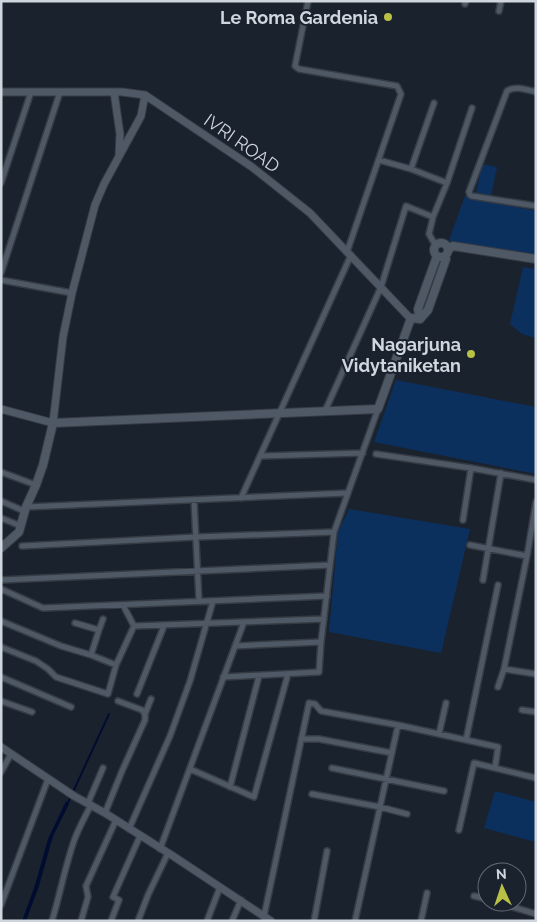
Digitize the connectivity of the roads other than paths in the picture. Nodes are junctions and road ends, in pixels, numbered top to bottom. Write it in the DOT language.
graph roads {
  1 [pos="308,1"];
  2 [pos="500,1"];
  3 [pos="499,11"];
  4 [pos="1,92"];
  5 [pos="31,92"];
  6 [pos="60,92"];
  7 [pos="114,92"];
  8 [pos="536,92"];
  9 [pos="145,95"];
  10 [pos="434,103"];
  11 [pos="472,108"];
  12 [pos="120,133"];
  13 [pos="131,134"];
  14 [pos="118,157"];
  15 [pos="379,160"];
  16 [pos="411,169"];
  17 [pos="1,183"];
  18 [pos="447,183"];
  19 [pos="536,206"];
  20 [pos="433,217"];
  21 [pos="436,245"];
  22 [pos="349,253"];
  23 [pos="444,254"];
  24 [pos="536,259"];
  25 [pos="1,274"];
  26 [pos="1,280"];
  27 [pos="381,287"];
  28 [pos="72,294"];
  29 [pos="415,318"];
  30 [pos="1,409"];
  31 [pos="378,409"];
  32 [pos="325,411"];
  33 [pos="279,413"];
  34 [pos="53,423"];
  35 [pos="362,453"];
  36 [pos="376,454"];
  37 [pos="260,456"];
  38 [pos="471,468"];
  39 [pos="1,472"];
  40 [pos="500,473"];
  41 [pos="536,480"];
  42 [pos="36,485"];
  43 [pos="348,493"];
  44 [pos="241,498"];
  45 [pos="194,500"];
  46 [pos="1,501"];
  47 [pos="536,502"];
  48 [pos="25,509"];
  49 [pos="1,518"];
  50 [pos="463,520"];
  51 [pos="21,526"];
  52 [pos="334,532"];
  53 [pos="196,537"];
  54 [pos="470,545"];
  55 [pos="22,546"];
  56 [pos="1,548"];
  57 [pos="488,548"];
  58 [pos="527,556"];
  59 [pos="330,565"];
  60 [pos="197,570"];
  61 [pos="1,580"];
  62 [pos="482,580"];
  63 [pos="498,585"];
  64 [pos="1,589"];
  65 [pos="327,596"];
  66 [pos="199,601"];
  67 [pos="213,601"];
  68 [pos="123,605"];
  69 [pos="103,619"];
  70 [pos="324,619"];
  71 [pos="1,621"];
  72 [pos="244,622"];
  73 [pos="76,623"];
  74 [pos="207,624"];
  75 [pos="134,626"];
  76 [pos="164,626"];
  77 [pos="99,630"];
  78 [pos="321,642"];
  79 [pos="235,646"];
  80 [pos="1,647"];
  81 [pos="90,655"];
  82 [pos="116,665"];
  83 [pos="504,669"];
  84 [pos="288,674"];
  85 [pos="536,674"];
  86 [pos="260,676"];
  87 [pos="1,677"];
  88 [pos="224,678"];
  89 [pos="498,687"];
  90 [pos="108,694"];
  91 [pos="137,694"];
  92 [pos="151,699"];
  93 [pos="1,700"];
  94 [pos="446,702"];
  95 [pos="71,708"];
  96 [pos="522,710"];
  97 [pos="32,712"];
  98 [pos="536,712"];
  99 [pos="145,714"];
  100 [pos="398,725"];
  101 [pos="439,734"];
  102 [pos="301,739"];
  103 [pos="466,740"];
  104 [pos="1,747"];
  105 [pos="392,753"];
  106 [pos="11,754"];
  107 [pos="103,768"];
  108 [pos="332,768"];
  109 [pos="495,768"];
  110 [pos="190,769"];
  111 [pos="1,772"];
  112 [pos="536,778"];
  113 [pos="48,779"];
  114 [pos="386,780"];
  115 [pos="230,787"];
  116 [pos="444,791"];
  117 [pos="312,794"];
  118 [pos="89,804"];
  119 [pos="380,807"];
  120 [pos="105,813"];
  121 [pos="406,814"];
  122 [pos="116,820"];
  123 [pos="129,829"];
  124 [pos="459,830"];
  125 [pos="140,836"];
  126 [pos="160,849"];
  127 [pos="327,851"];
  128 [pos="168,853"];
  129 [pos="220,887"];
  130 [pos="427,893"];
  131 [pos="474,896"];
  132 [pos="477,897"];
  133 [pos="241,900"];
  134 [pos="1,905"];
  135 [pos="267,918"];
  136 [pos="52,921"];
  137 [pos="81,921"];
  138 [pos="111,921"];
  139 [pos="138,921"];
  140 [pos="206,921"];
  141 [pos="232,921"];
  142 [pos="314,921"];
  143 [pos="355,921"];
  144 [pos="421,921"];
  1 -- 15 [label="street"];
  2 -- 3 [label="street"];
  4 -- 5 [label="street, IVRI ROAD"];
  5 -- 6 [label="street, IVRI ROAD"];
  5 -- 17 [label="street"];
  6 -- 7 [label="street, IVRI ROAD"];
  6 -- 25 [label="street"];
  7 -- 9 [label="street, IVRI ROAD"];
  7 -- 12 [label="street"];
  8 -- 19 [label="street"];
  9 -- 13 [label="street"];
  9 -- 22 [label="street, IVRI ROAD"];
  10 -- 16 [label="street"];
  11 -- 18 [label="street"];
  12 -- 13 [label="street"];
  12 -- 14 [label="street"];
  13 -- 14 [label="street"];
  14 -- 28 [label="street"];
  15 -- 16 [label="street"];
  15 -- 22 [label="street"];
  16 -- 18 [label="street"];
  18 -- 20 [label="street"];
  20 -- 21 [label="street"];
  20 -- 27 [label="street"];
  21 -- 23 [label="main road"];
  21 -- 23 [label="main road"];
  22 -- 27 [label="street, IVRI ROAD"];
  22 -- 33 [label="street"];
  23 -- 24 [label="main road"];
  23 -- 29 [label="main road"];
  26 -- 28 [label="street"];
  27 -- 29 [label="street, IVRI ROAD"];
  27 -- 32 [label="street"];
  28 -- 34 [label="street"];
  29 -- 31 [label="main road"];
  30 -- 34 [label="street"];
  31 -- 32 [label="main road"];
  31 -- 35 [label="street"];
  32 -- 33 [label="main road"];
  33 -- 34 [label="main road"];
  33 -- 37 [label="street"];
  34 -- 42 [label="main road"];
  35 -- 37 [label="street"];
  35 -- 43 [label="street"];
  36 -- 38 [label="street"];
  37 -- 44 [label="street"];
  38 -- 40 [label="street"];
  38 -- 50 [label="street"];
  39 -- 42 [label="street"];
  40 -- 41 [label="street"];
  40 -- 57 [label="street"];
  42 -- 48 [label="main road"];
  43 -- 44 [label="street"];
  43 -- 52 [label="street"];
  44 -- 45 [label="street"];
  45 -- 48 [label="street"];
  45 -- 53 [label="street"];
  46 -- 48 [label="street"];
  47 -- 58 [label="street"];
  48 -- 51 [label="main road"];
  49 -- 51 [label="street"];
  51 -- 56 [label="main road"];
  52 -- 53 [label="street"];
  52 -- 59 [label="street"];
  53 -- 55 [label="street"];
  53 -- 60 [label="street"];
  54 -- 57 [label="street"];
  57 -- 58 [label="street"];
  57 -- 62 [label="street"];
  58 -- 83 [label="street"];
  59 -- 60 [label="street"];
  59 -- 65 [label="street"];
  60 -- 61 [label="street"];
  60 -- 66 [label="street"];
  63 -- 103 [label="street"];
  64 -- 68 [label="street"];
  65 -- 67 [label="street"];
  65 -- 70 [label="street"];
  66 -- 67 [label="street"];
  66 -- 68 [label="street"];
  67 -- 74 [label="street"];
  68 -- 75 [label="street"];
  69 -- 77 [label="street"];
  70 -- 72 [label="street"];
  70 -- 78 [label="street"];
  71 -- 81 [label="street"];
  72 -- 74 [label="street"];
  72 -- 79 [label="street"];
  73 -- 77 [label="street"];
  74 -- 76 [label="street"];
  74 -- 123 [label="street"];
  75 -- 76 [label="street"];
  75 -- 82 [label="street"];
  76 -- 91 [label="street"];
  77 -- 81 [label="street"];
  78 -- 79 [label="street"];
  78 -- 84 [label="street"];
  79 -- 88 [label="street"];
  80 -- 90 [label="street"];
  81 -- 82 [label="street"];
  82 -- 90 [label="street"];
  83 -- 85 [label="street"];
  83 -- 89 [label="street"];
  84 -- 86 [label="street"];
  84 -- 115 [label="street"];
  86 -- 88 [label="street"];
  86 -- 115 [label="street"];
  87 -- 95 [label="street"];
  88 -- 110 [label="street"];
  90 -- 99 [label="street"];
  92 -- 99 [label="street"];
  93 -- 97 [label="street"];
  94 -- 101 [label="street"];
  96 -- 98 [label="street"];
  99 -- 120 [label="street"];
  100 -- 101 [label="street"];
  100 -- 102 [label="street"];
  100 -- 105 [label="street"];
  101 -- 103 [label="street"];
  102 -- 105 [label="street"];
  102 -- 135 [label="street"];
  103 -- 109 [label="street"];
  104 -- 106 [label="street"];
  105 -- 114 [label="street"];
  106 -- 111 [label="street"];
  106 -- 113 [label="street"];
  107 -- 118 [label="street"];
  108 -- 114 [label="street"];
  109 -- 112 [label="street"];
  109 -- 124 [label="street"];
  110 -- 115 [label="street"];
  110 -- 126 [label="street"];
  113 -- 118 [label="street"];
  113 -- 134 [label="street"];
  114 -- 116 [label="street"];
  114 -- 119 [label="street"];
  117 -- 119 [label="street"];
  118 -- 120 [label="street"];
  118 -- 136 [label="street"];
  119 -- 121 [label="street"];
  119 -- 143 [label="street"];
  120 -- 122 [label="street"];
  122 -- 123 [label="street"];
  122 -- 137 [label="street"];
  123 -- 125 [label="street"];
  125 -- 126 [label="street"];
  125 -- 138 [label="street"];
  126 -- 128 [label="street"];
  127 -- 142 [label="street"];
  128 -- 129 [label="street"];
  128 -- 139 [label="street"];
  129 -- 133 [label="street"];
  129 -- 140 [label="street"];
  130 -- 144 [label="street"];
  131 -- 132 [label="street"];
  133 -- 135 [label="street"];
  133 -- 141 [label="street"];
}
